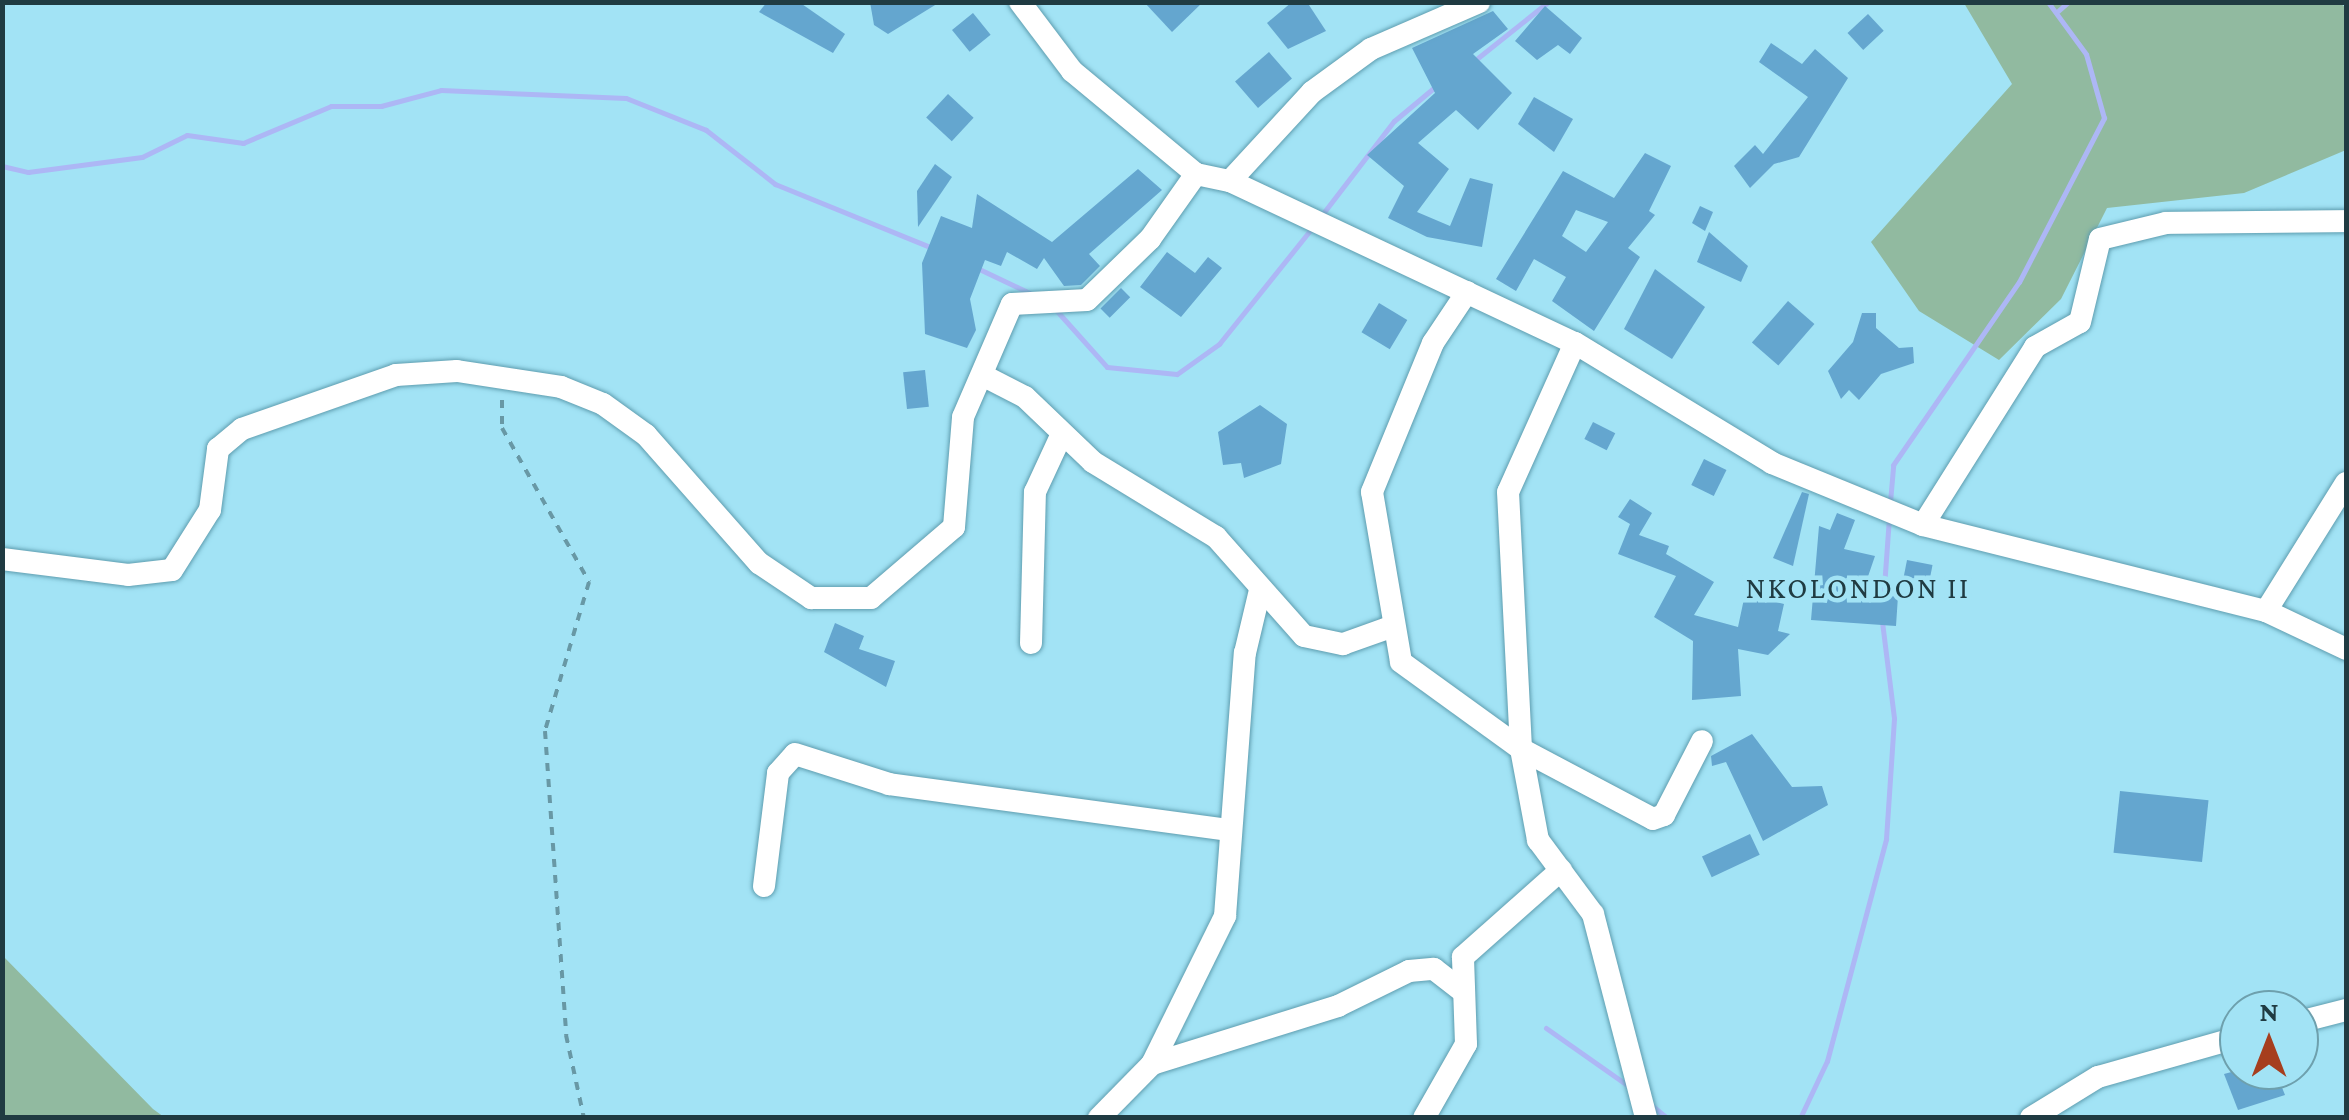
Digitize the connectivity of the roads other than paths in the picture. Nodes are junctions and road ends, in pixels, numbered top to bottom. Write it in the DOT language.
graph roads {
  1 [pos="1020,2"];
  2 [pos="1479,2"];
  3 [pos="1196,174"];
  4 [pos="1230,181"];
  5 [pos="2346,220"];
  6 [pos="1467,292"];
  7 [pos="1575,343"];
  8 [pos="984,376"];
  9 [pos="1060,438"];
  10 [pos="2346,483"];
  11 [pos="1923,525"];
  12 [pos="2,559"];
  13 [pos="1260,590"];
  14 [pos="2266,611"];
  15 [pos="1390,627"];
  16 [pos="1031,643"];
  17 [pos="2346,649"];
  18 [pos="1702,741"];
  19 [pos="1522,750"];
  20 [pos="1228,830"];
  21 [pos="1561,870"];
  22 [pos="764,886"];
  23 [pos="1462,991"];
  24 [pos="2346,1010"];
  25 [pos="2319,1017"];
  26 [pos="2219,1042"];
  27 [pos="1152,1064"];
  28 [pos="1099,1118"];
  29 [pos="1424,1118"];
  30 [pos="1646,1118"];
  31 [pos="2030,1118"];
  1 -- 3 [label="street"];
  2 -- 4 [label="street"];
  3 -- 4 [label="street"];
  3 -- 8 [label="street"];
  4 -- 6 [label="street"];
  5 -- 11 [label="street"];
  6 -- 7 [label="street"];
  6 -- 15 [label="street"];
  7 -- 11 [label="street"];
  7 -- 19 [label="street"];
  8 -- 9 [label="street"];
  8 -- 12 [label="street"];
  9 -- 13 [label="street"];
  9 -- 16 [label="street"];
  10 -- 14 [label="street"];
  11 -- 14 [label="street"];
  13 -- 15 [label="street"];
  13 -- 20 [label="street"];
  14 -- 17 [label="street"];
  15 -- 19 [label="street"];
  18 -- 19 [label="street"];
  19 -- 21 [label="street"];
  20 -- 22 [label="street"];
  20 -- 27 [label="street"];
  21 -- 23 [label="street"];
  21 -- 30 [label="street"];
  23 -- 27 [label="street"];
  23 -- 29 [label="street"];
  24 -- 25 [label="street"];
  26 -- 31 [label="street"];
  27 -- 28 [label="street"];
}
